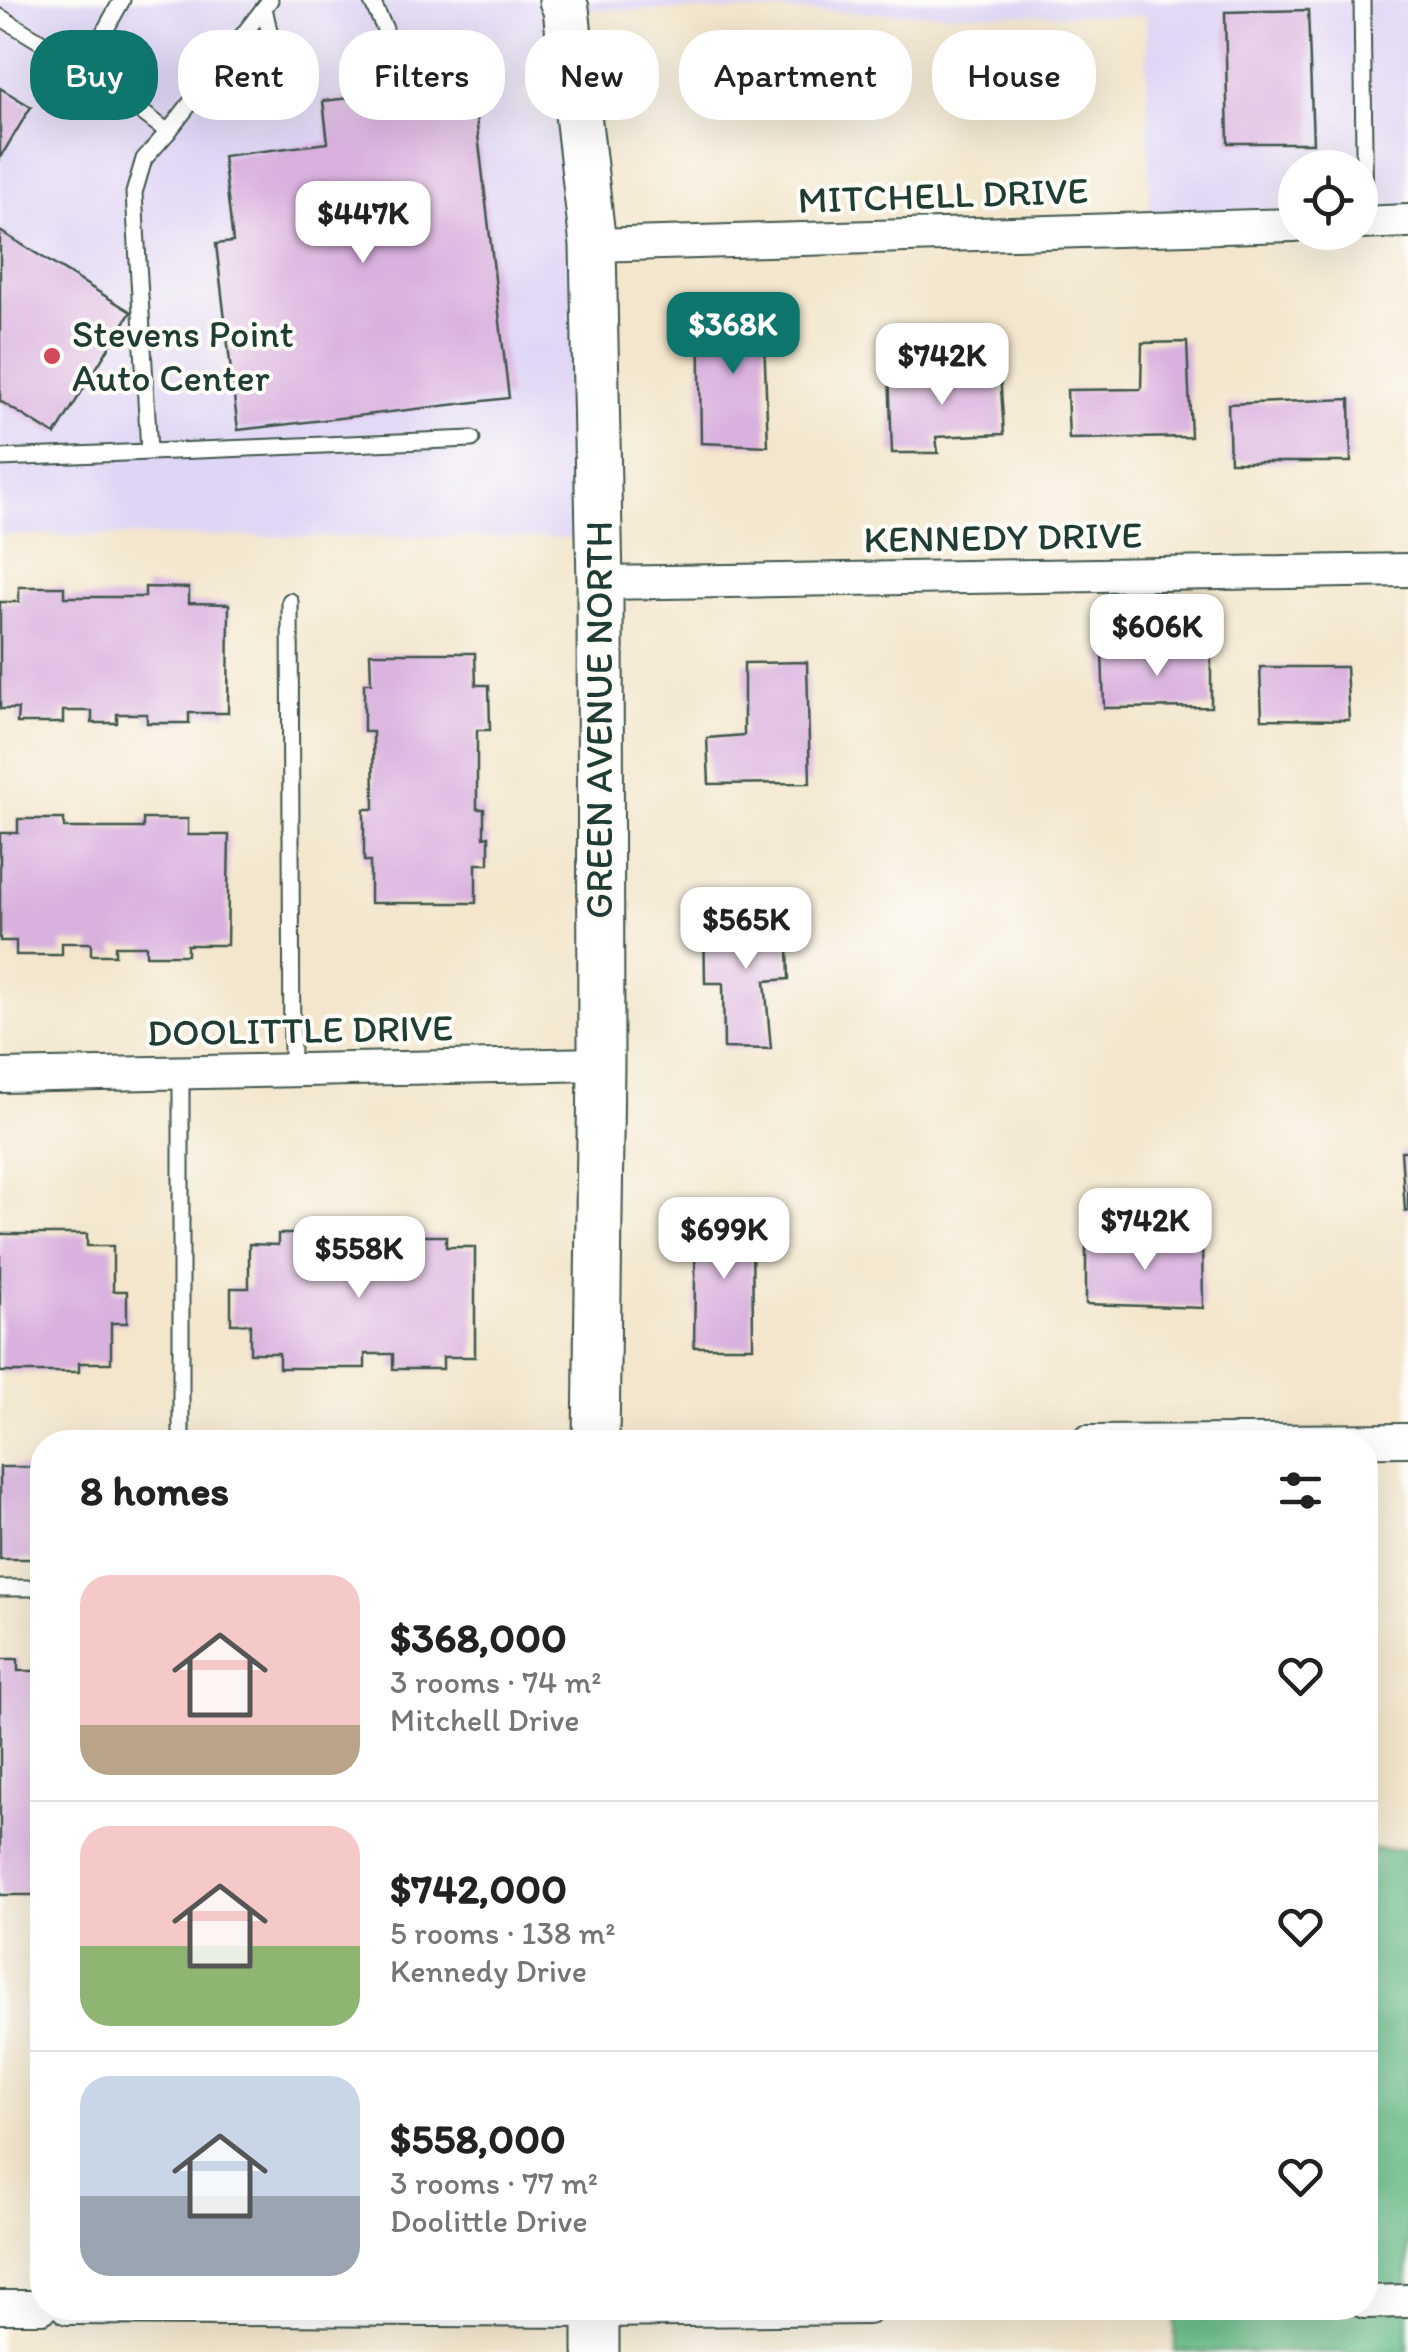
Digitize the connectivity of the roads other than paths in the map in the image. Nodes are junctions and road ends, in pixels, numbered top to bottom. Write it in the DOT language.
graph roads {
  1 [pos="122,0"];
  2 [pos="371,0"];
  3 [pos="562,0"];
  4 [pos="1362,0"];
  5 [pos="267,4"];
  6 [pos="0,17"];
  7 [pos="105,30"];
  8 [pos="271,30"];
  9 [pos="385,30"];
  10 [pos="30,35"];
  11 [pos="152,120"];
  12 [pos="168,132"];
  13 [pos="1362,150"];
  14 [pos="1408,222"];
  15 [pos="1378,223"];
  16 [pos="1278,225"];
  17 [pos="594,245"];
  18 [pos="472,439"];
  19 [pos="148,452"];
  20 [pos="0,458"];
  21 [pos="1408,570"];
  22 [pos="600,583"];
  23 [pos="290,602"];
  24 [pos="601,1064"];
  25 [pos="292,1072"];
  26 [pos="181,1074"];
  27 [pos="0,1076"];
  28 [pos="181,1430"];
  29 [pos="596,1430"];
  30 [pos="1378,1440"];
  31 [pos="1408,1440"];
  32 [pos="0,1588"];
  33 [pos="30,1588"];
  34 [pos="1378,2302"];
  35 [pos="1408,2302"];
  36 [pos="0,2307"];
  37 [pos="30,2307"];
  38 [pos="490,2320"];
  39 [pos="650,2320"];
  40 [pos="596,2323"];
  1 -- 7 [label="lane"];
  2 -- 9 [label="lane"];
  3 -- 17 [label="street, GREEN AVENUE NORTH"];
  4 -- 13 [label="lane"];
  5 -- 8 [label="lane"];
  5 -- 12 [label="lane"];
  6 -- 10 [label="lane"];
  11 -- 12 [label="lane"];
  12 -- 19 [label="lane"];
  14 -- 15 [label="street"];
  16 -- 17 [label="street, MITCHELL DRIVE"];
  17 -- 22 [label="street, GREEN AVENUE NORTH"];
  18 -- 19 [label="lane"];
  19 -- 20 [label="lane"];
  21 -- 22 [label="street, KENNEDY DRIVE"];
  22 -- 24 [label="street, GREEN AVENUE NORTH"];
  23 -- 25 [label="lane"];
  24 -- 25 [label="street, DOOLITTLE DRIVE"];
  24 -- 29 [label="street, GREEN AVENUE NORTH"];
  25 -- 26 [label="street, DOOLITTLE DRIVE"];
  26 -- 27 [label="street, DOOLITTLE DRIVE"];
  26 -- 28 [label="lane"];
  30 -- 31 [label="street"];
  32 -- 33 [label="lane"];
  34 -- 35 [label="street"];
  36 -- 37 [label="street"];
  38 -- 40 [label="street"];
  39 -- 40 [label="street"];
}
